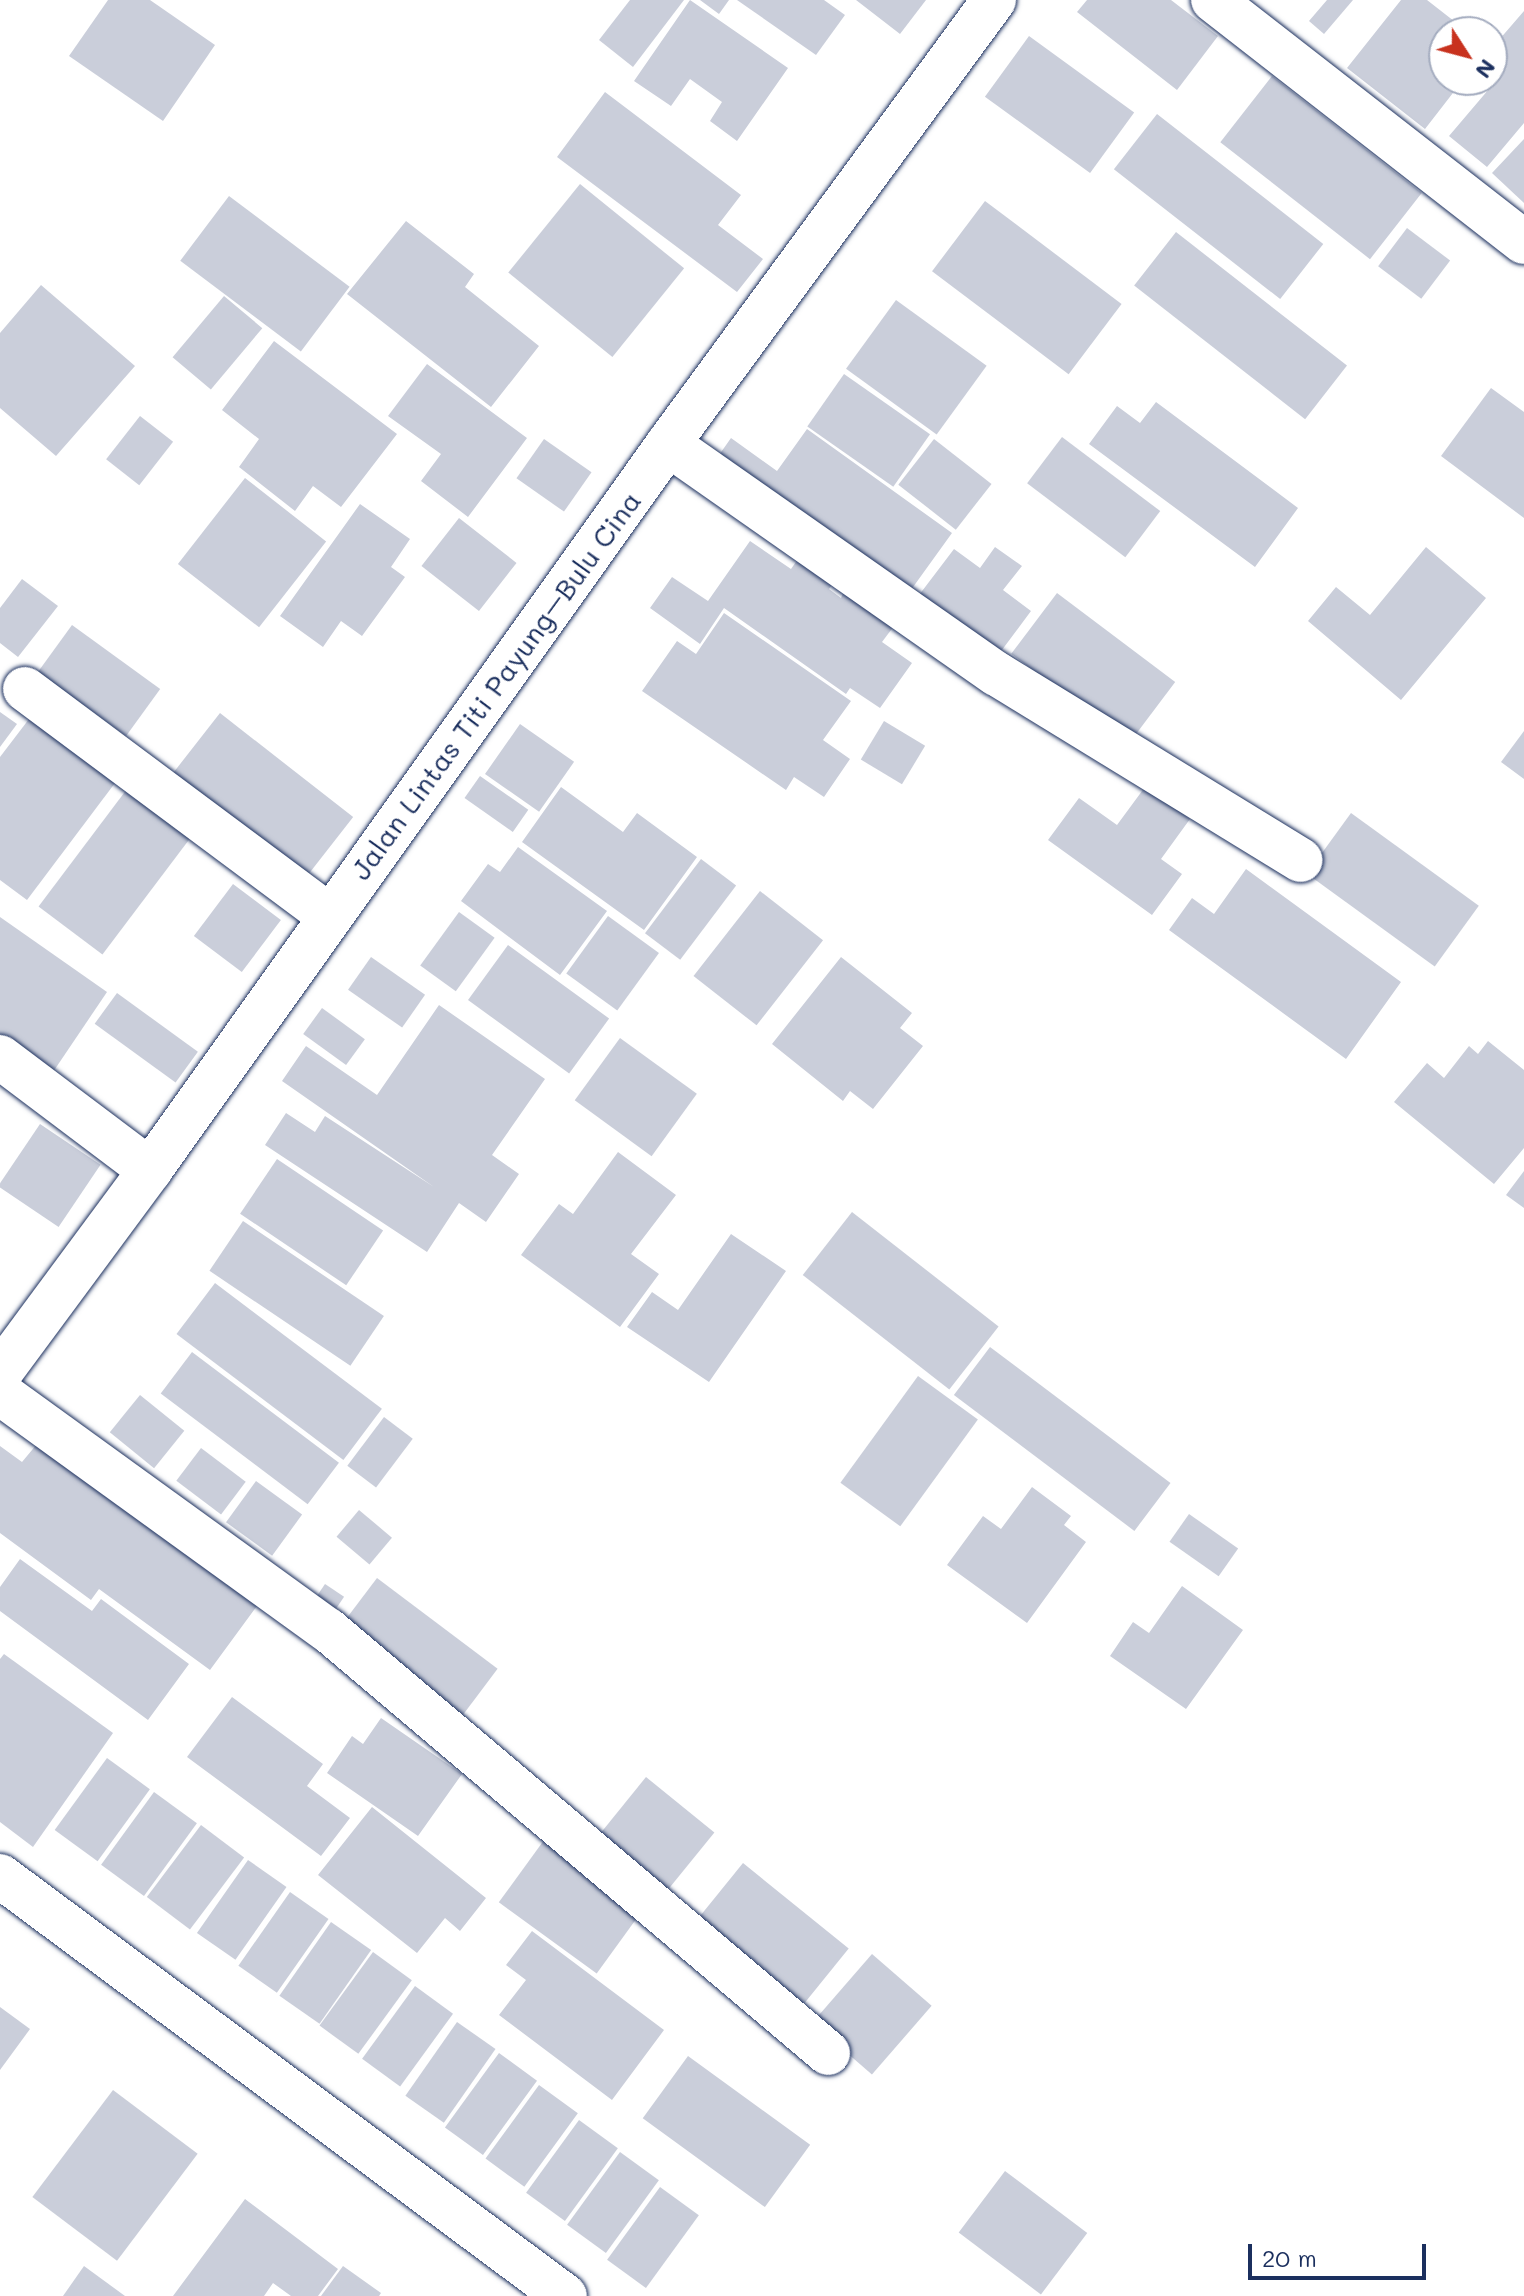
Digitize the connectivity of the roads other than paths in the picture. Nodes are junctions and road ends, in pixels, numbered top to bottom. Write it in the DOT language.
graph roads {
  1 [pos="994,0"];
  2 [pos="1213,0"];
  3 [pos="1524,242"];
  4 [pos="668,444"];
  5 [pos="25,689"];
  6 [pos="1301,860"];
  7 [pos="329,916"];
  8 [pos="0,1057"];
  9 [pos="150,1170"];
  10 [pos="0,1373"];
  11 [pos="0,1393"];
  12 [pos="0,1876"];
  13 [pos="828,2053"];
  14 [pos="565,2296"];
  1 -- 4 [label="street, Jalan Lintas Titi Payung–Bulu Cina"];
  2 -- 3 [label="street"];
  4 -- 6 [label="street"];
  4 -- 7 [label="street, Jalan Lintas Titi Payung–Bulu Cina"];
  5 -- 7 [label="street"];
  7 -- 9 [label="street, Jalan Lintas Titi Payung–Bulu Cina"];
  8 -- 9 [label="street"];
  9 -- 10 [label="street, Jalan Lintas Titi Payung–Bulu Cina"];
  11 -- 13 [label="street"];
  12 -- 14 [label="street"];
}
